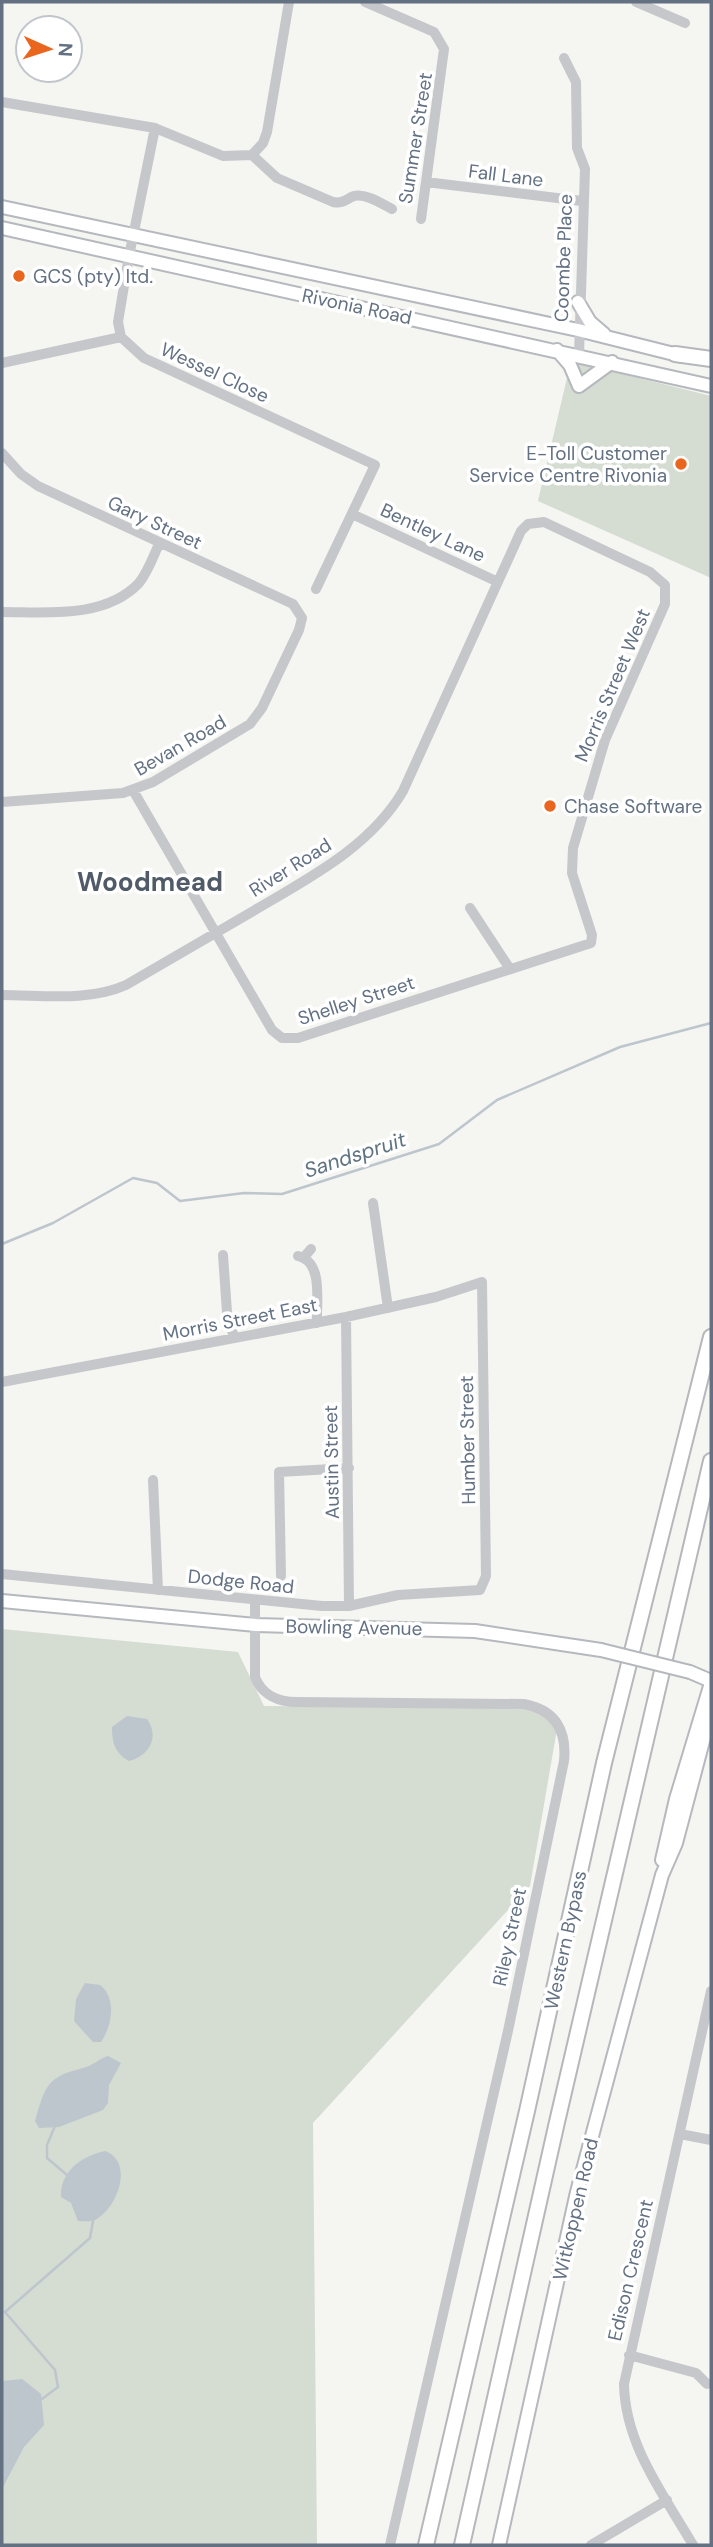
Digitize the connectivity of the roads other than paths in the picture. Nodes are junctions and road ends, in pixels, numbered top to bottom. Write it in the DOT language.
graph roads {
  1 [pos="289,2"];
  2 [pos="365,2"];
  3 [pos="636,2"];
  4 [pos="685,23"];
  5 [pos="564,58"];
  6 [pos="2,102"];
  7 [pos="155,128"];
  8 [pos="252,155"];
  9 [pos="426,182"];
  10 [pos="582,201"];
  11 [pos="2,207"];
  12 [pos="392,209"];
  13 [pos="421,219"];
  14 [pos="2,228"];
  15 [pos="133,237"];
  16 [pos="129,256"];
  17 [pos="578,302"];
  18 [pos="578,330"];
  19 [pos="121,337"];
  20 [pos="608,337"];
  21 [pos="557,349"];
  22 [pos="676,354"];
  23 [pos="579,355"];
  24 [pos="711,360"];
  25 [pos="612,362"];
  26 [pos="2,363"];
  27 [pos="711,386"];
  28 [pos="2,453"];
  29 [pos="352,514"];
  30 [pos="159,544"];
  31 [pos="498,582"];
  32 [pos="316,589"];
  33 [pos="665,604"];
  34 [pos="2,612"];
  35 [pos="301,612"];
  36 [pos="134,792"];
  37 [pos="2,802"];
  38 [pos="470,908"];
  39 [pos="215,933"];
  40 [pos="593,940"];
  41 [pos="510,969"];
  42 [pos="2,995"];
  43 [pos="373,1203"];
  44 [pos="304,1254"];
  45 [pos="223,1255"];
  46 [pos="482,1282"];
  47 [pos="388,1308"];
  48 [pos="346,1317"];
  49 [pos="317,1323"];
  50 [pos="711,1337"];
  51 [pos="234,1338"];
  52 [pos="2,1382"];
  53 [pos="711,1461"];
  54 [pos="349,1468"];
  55 [pos="153,1480"];
  56 [pos="2,1574"];
  57 [pos="281,1576"];
  58 [pos="158,1590"];
  59 [pos="476,1592"];
  60 [pos="2,1601"];
  61 [pos="256,1601"];
  62 [pos="349,1606"];
  63 [pos="256,1625"];
  64 [pos="705,1678"];
  65 [pos="711,1711"];
  66 [pos="662,1875"];
  67 [pos="711,1991"];
  68 [pos="680,2134"];
  69 [pos="711,2140"];
  70 [pos="629,2355"];
  71 [pos="707,2385"];
  72 [pos="667,2500"];
  73 [pos="390,2545"];
  74 [pos="426,2545"];
  75 [pos="462,2545"];
  76 [pos="499,2545"];
  77 [pos="591,2545"];
  78 [pos="693,2545"];
  1 -- 8 [label="street"];
  2 -- 9 [label="street, Summer Street"];
  3 -- 4 [label="street"];
  5 -- 10 [label="street, Coombe Place"];
  6 -- 7 [label="street"];
  7 -- 8 [label="street"];
  7 -- 15 [label="street"];
  8 -- 12 [label="street"];
  9 -- 10 [label="street, Fall Lane"];
  9 -- 13 [label="street, Summer Street"];
  10 -- 17 [label="street, Coombe Place"];
  11 -- 15 [label="main road, Rivonia Road"];
  14 -- 16 [label="main road, Rivonia Road"];
  15 -- 16 [label="street"];
  15 -- 18 [label="main road, Rivonia Road"];
  16 -- 19 [label="street"];
  16 -- 21 [label="main road, Rivonia Road"];
  17 -- 18 [label="street, Coombe Place"];
  17 -- 20 [label="main road"];
  18 -- 20 [label="main road, Rivonia Road"];
  18 -- 23 [label="street, Coombe Place"];
  19 -- 26 [label="street"];
  19 -- 29 [label="street, Wessel Close"];
  20 -- 22 [label="main road, Rivonia Road"];
  21 -- 23 [label="main road, Rivonia Road"];
  21 -- 25 [label="main road"];
  22 -- 24 [label="highway"];
  23 -- 25 [label="main road, Rivonia Road"];
  25 -- 27 [label="main road, Rivonia Road"];
  28 -- 30 [label="street, Gary Street"];
  29 -- 31 [label="street, Bentley Lane"];
  29 -- 32 [label="street"];
  30 -- 34 [label="street"];
  30 -- 35 [label="street, Gary Street"];
  31 -- 33 [label="street, River Road"];
  31 -- 39 [label="street, River Road"];
  33 -- 40 [label="street, Morris Street West"];
  35 -- 36 [label="street, Bevan Road"];
  36 -- 37 [label="street, Bevan Road"];
  36 -- 39 [label="street, Shelley Street"];
  38 -- 41 [label="street"];
  39 -- 41 [label="street, Shelley Street"];
  39 -- 42 [label="street, River Road"];
  40 -- 41 [label="street, Shelley Street"];
  43 -- 47 [label="street"];
  44 -- 49 [label="street"];
  45 -- 51 [label="street"];
  46 -- 47 [label="street, Morris Street East"];
  46 -- 59 [label="street, Humber Street"];
  47 -- 48 [label="street, Morris Street East"];
  48 -- 49 [label="street, Morris Street East"];
  48 -- 54 [label="street, Austin Street"];
  49 -- 51 [label="street, Morris Street East"];
  50 -- 74 [label="highway, Western Bypass"];
  51 -- 52 [label="street, Morris Street East"];
  53 -- 75 [label="highway, Western Bypass"];
  54 -- 57 [label="street"];
  54 -- 62 [label="street, Austin Street"];
  55 -- 58 [label="street"];
  56 -- 58 [label="street, Dodge Road"];
  58 -- 61 [label="street, Dodge Road"];
  59 -- 62 [label="street, Dodge Road"];
  60 -- 63 [label="main road, Bowling Avenue"];
  61 -- 62 [label="street, Dodge Road"];
  61 -- 63 [label="street, Riley Street"];
  63 -- 64 [label="main road, Bowling Avenue, bridge"];
  63 -- 73 [label="street, Riley Street"];
  64 -- 66 [label="main road, Witkoppen Road"];
  65 -- 66 [label="main road, Witkoppen Road"];
  66 -- 76 [label="main road, Witkoppen Road"];
  67 -- 68 [label="street, Edison Crescent"];
  68 -- 69 [label="street"];
  68 -- 70 [label="street, Edison Crescent"];
  70 -- 71 [label="street"];
  70 -- 72 [label="street, Edison Crescent"];
  72 -- 77 [label="street"];
  72 -- 78 [label="street, Edison Crescent"];
}
